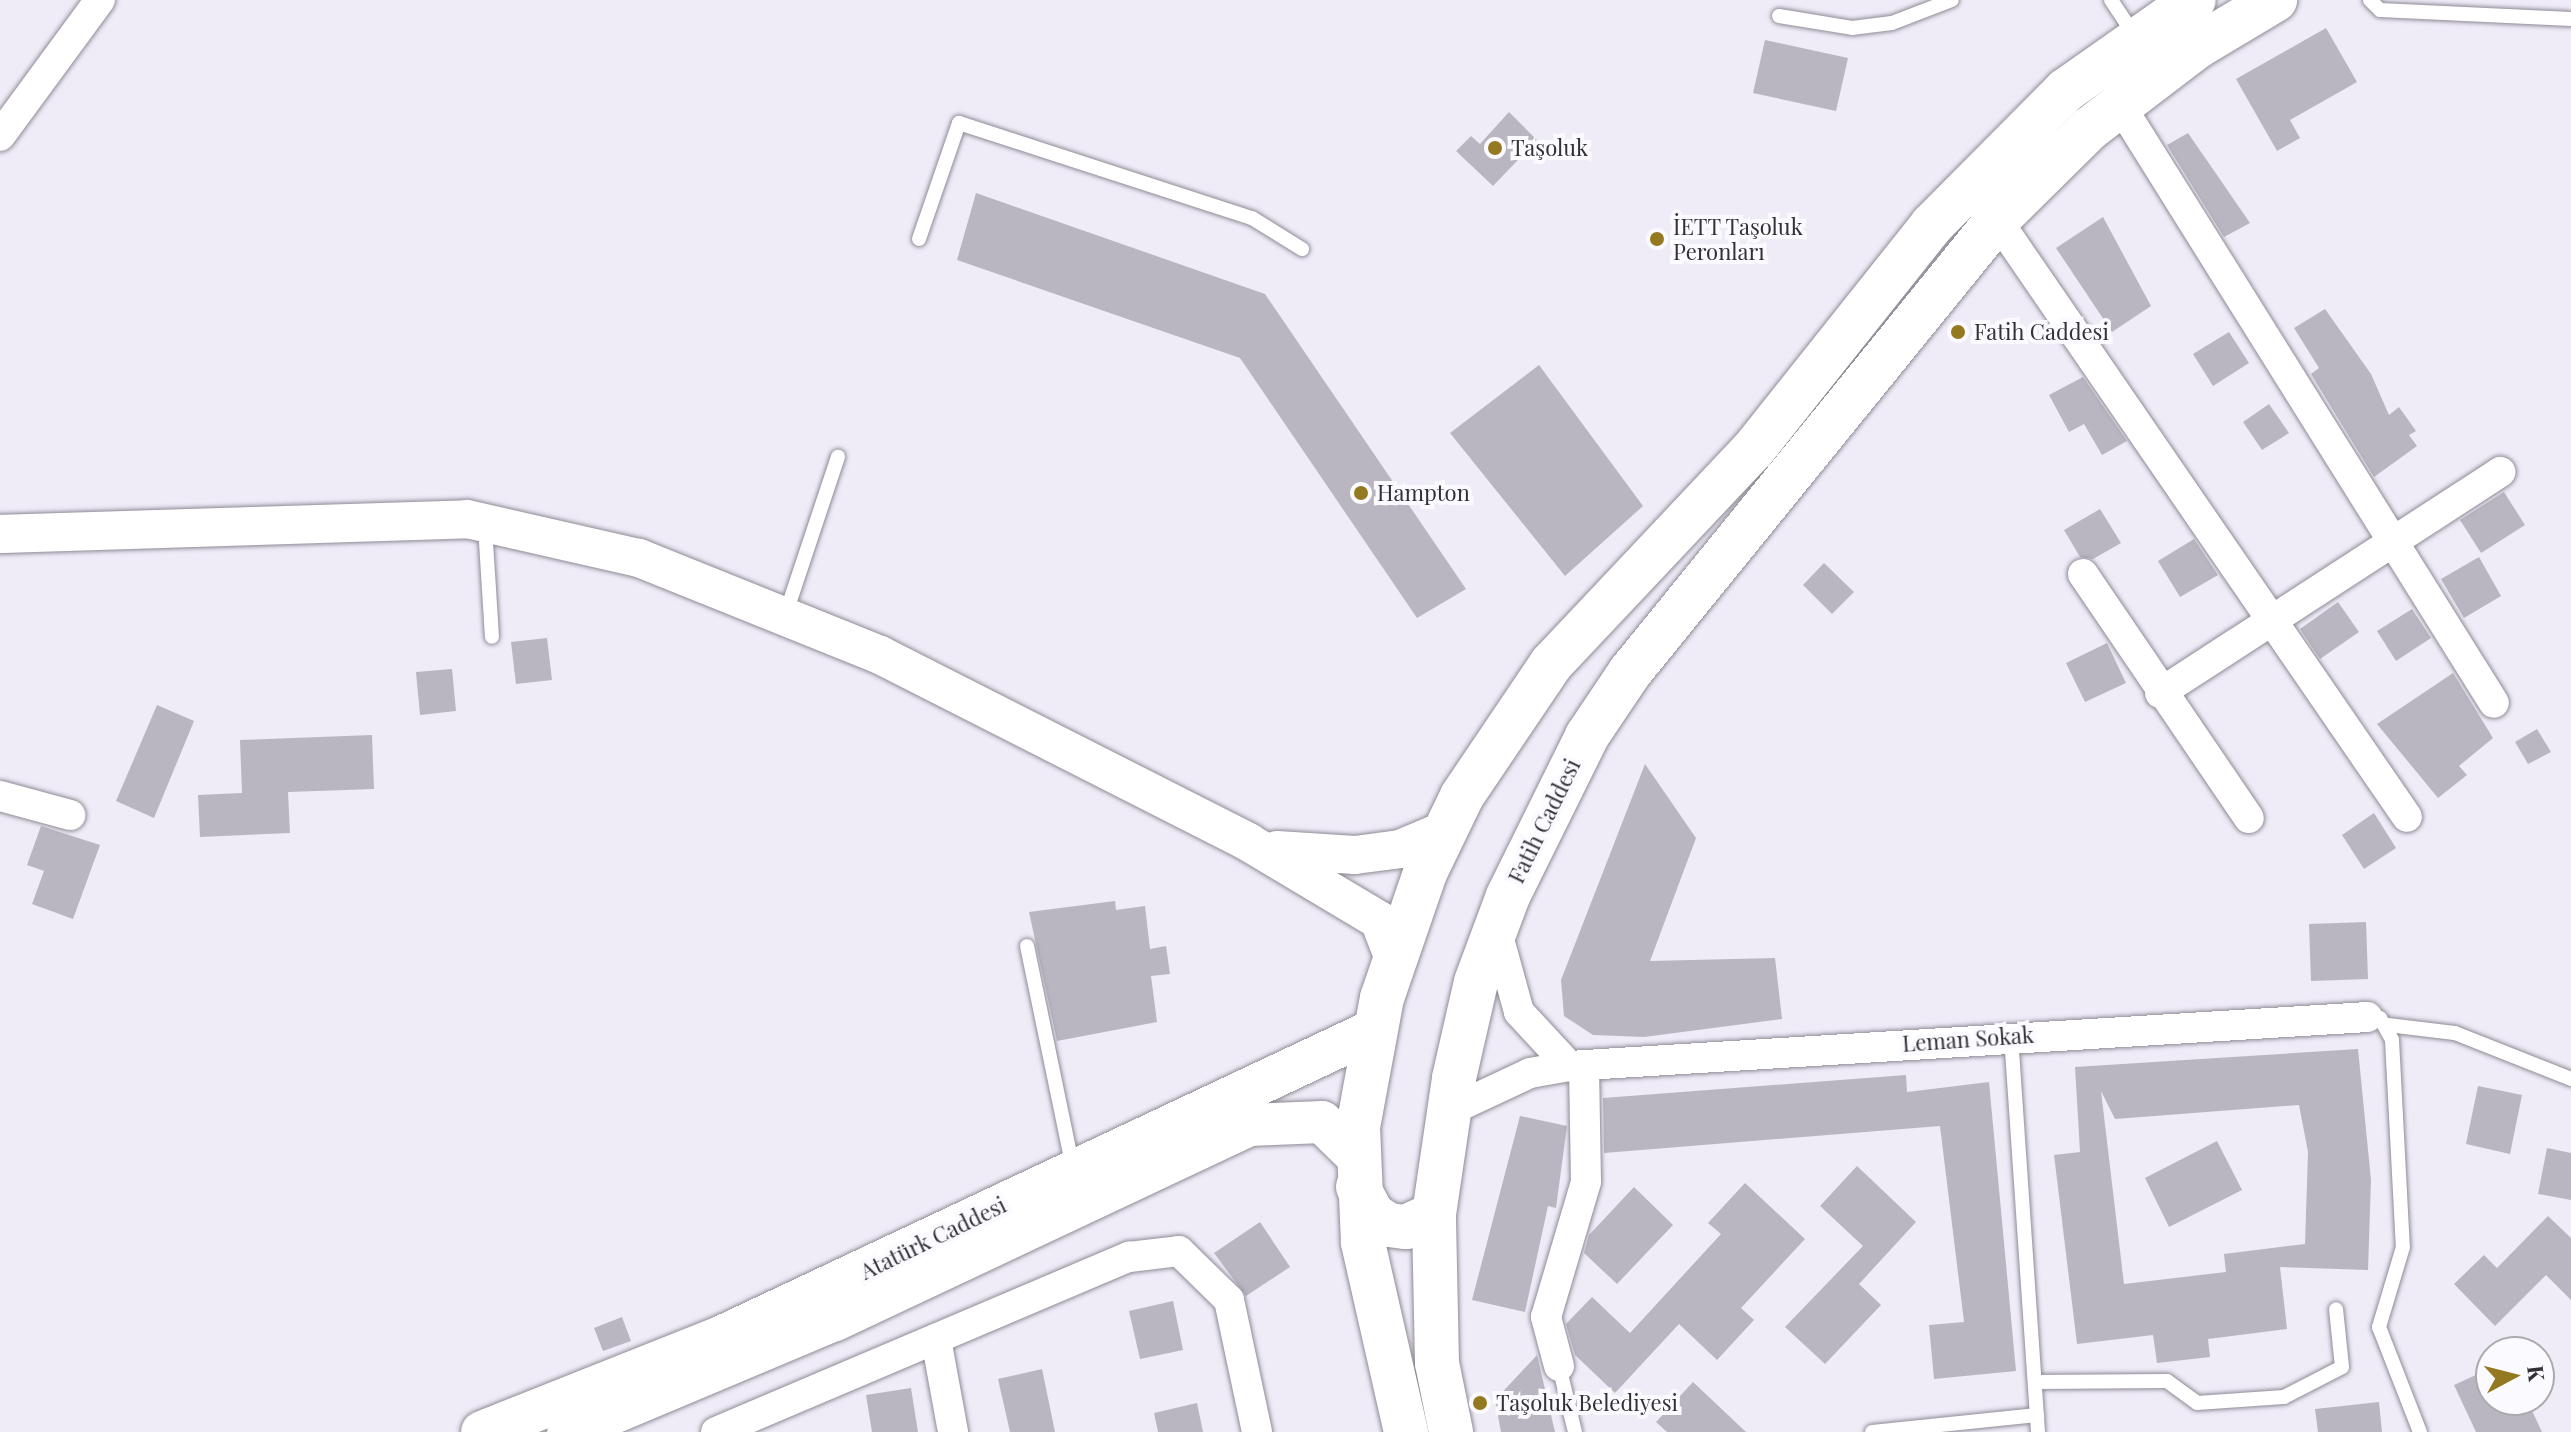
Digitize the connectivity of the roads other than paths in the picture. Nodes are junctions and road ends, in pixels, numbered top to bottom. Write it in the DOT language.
graph roads {
  1 [pos="1952,0"];
  2 [pos="2111,0"];
  3 [pos="2194,0"];
  4 [pos="2275,0"];
  5 [pos="2370,0"];
  6 [pos="86,7"];
  7 [pos="1779,16"];
  8 [pos="2571,19"];
  9 [pos="2138,40"];
  10 [pos="2120,105"];
  11 [pos="0,136"];
  12 [pos="1997,220"];
  13 [pos="919,239"];
  14 [pos="1302,249"];
  15 [pos="838,457"];
  16 [pos="2500,472"];
  17 [pos="485,523"];
  18 [pos="0,534"];
  19 [pos="2392,539"];
  20 [pos="2083,574"];
  21 [pos="785,617"];
  22 [pos="2272,623"];
  23 [pos="492,637"];
  24 [pos="1551,664"];
  25 [pos="2160,693"];
  26 [pos="2494,703"];
  27 [pos="1587,736"];
  28 [pos="0,796"];
  29 [pos="70,815"];
  30 [pos="2407,817"];
  31 [pos="2249,818"];
  32 [pos="1445,830"];
  33 [pos="1248,842"];
  34 [pos="1496,928"];
  35 [pos="1027,946"];
  36 [pos="1394,959"];
  37 [pos="2377,1021"];
  38 [pos="1376,1029"];
  39 [pos="2011,1036"];
  40 [pos="1576,1066"];
  41 [pos="2571,1079"];
  42 [pos="1449,1111"];
  43 [pos="1073,1170"];
  44 [pos="1358,1172"];
  45 [pos="1434,1214"];
  46 [pos="2336,1309"];
  47 [pos="936,1339"];
  48 [pos="1559,1366"];
  49 [pos="2035,1382"];
  50 [pos="2037,1415"];
  51 [pos="482,1432"];
  52 [pos="568,1432"];
  53 [pos="716,1432"];
  54 [pos="953,1432"];
  55 [pos="1257,1432"];
  56 [pos="1406,1432"];
  57 [pos="1451,1432"];
  58 [pos="1575,1432"];
  59 [pos="1872,1432"];
  60 [pos="2038,1432"];
  61 [pos="2420,1432"];
  1 -- 7 [label="lane"];
  2 -- 9 [label="lane"];
  3 -- 9 [label="main road"];
  4 -- 10 [label="main road, Fatih Caddesi"];
  5 -- 8 [label="lane"];
  6 -- 11 [label="street"];
  9 -- 24 [label="main road"];
  10 -- 12 [label="main road, Fatih Caddesi"];
  10 -- 19 [label="street"];
  12 -- 22 [label="street"];
  12 -- 27 [label="main road, Fatih Caddesi"];
  13 -- 14 [label="lane"];
  15 -- 21 [label="lane"];
  16 -- 19 [label="street"];
  17 -- 18 [label="street"];
  17 -- 21 [label="street"];
  17 -- 23 [label="lane"];
  19 -- 22 [label="street"];
  19 -- 26 [label="street"];
  20 -- 25 [label="street"];
  21 -- 33 [label="street"];
  22 -- 25 [label="street"];
  22 -- 30 [label="street"];
  24 -- 27 [label="main road"];
  24 -- 32 [label="main road"];
  25 -- 31 [label="street"];
  27 -- 34 [label="main road, Fatih Caddesi"];
  28 -- 29 [label="street"];
  32 -- 33 [label="street"];
  32 -- 36 [label="main road"];
  33 -- 36 [label="street"];
  34 -- 40 [label="street"];
  34 -- 42 [label="main road, Fatih Caddesi"];
  35 -- 43 [label="lane"];
  36 -- 38 [label="main road"];
  37 -- 39 [label="street, Leman Sokak"];
  37 -- 41 [label="lane"];
  37 -- 61 [label="lane"];
  38 -- 43 [label="main road, Atatürk Caddesi"];
  38 -- 44 [label="main road"];
  39 -- 40 [label="street, Leman Sokak"];
  39 -- 49 [label="lane"];
  40 -- 42 [label="street, Leman Sokak"];
  40 -- 48 [label="street"];
  42 -- 45 [label="main road, Fatih Caddesi"];
  43 -- 51 [label="main road, Atatürk Caddesi"];
  44 -- 45 [label="main road"];
  44 -- 52 [label="main road, Atatürk Caddesi"];
  44 -- 56 [label="main road"];
  45 -- 57 [label="main road, Fatih Caddesi"];
  46 -- 49 [label="lane"];
  47 -- 53 [label="street"];
  47 -- 54 [label="street"];
  47 -- 55 [label="street"];
  48 -- 58 [label="lane"];
  49 -- 50 [label="lane"];
  50 -- 59 [label="lane"];
  50 -- 60 [label="lane"];
}
